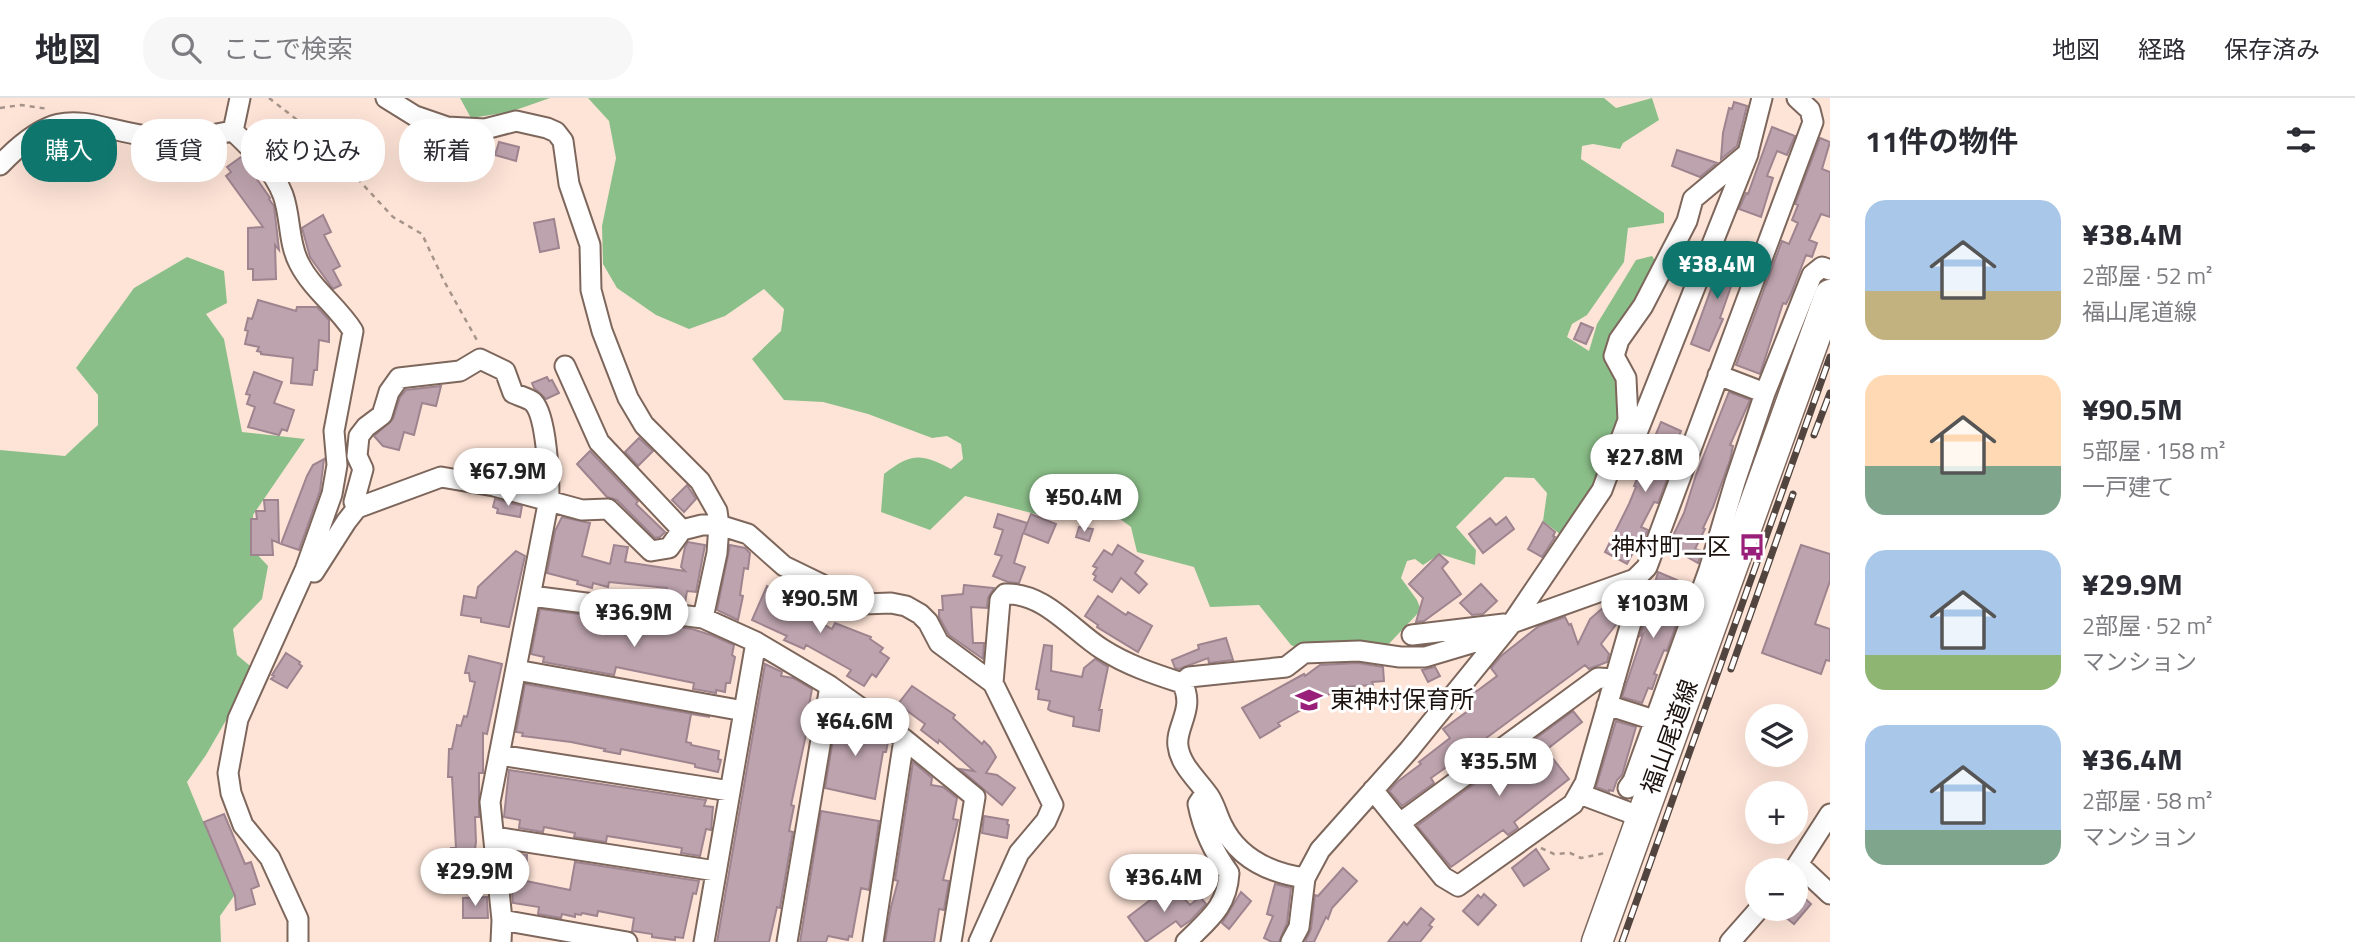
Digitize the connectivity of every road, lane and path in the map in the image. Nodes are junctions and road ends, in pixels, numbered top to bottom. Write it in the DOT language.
graph roads {
  1 [pos="240,98"];
  2 [pos="269,98"];
  3 [pos="386,98"];
  4 [pos="1762,98"];
  5 [pos="1797,98"];
  6 [pos="233,131"];
  7 [pos="1748,153"];
  8 [pos="0,165"];
  9 [pos="1830,270"];
  10 [pos="1830,295"];
  11 [pos="480,359"];
  12 [pos="565,366"];
  13 [pos="1718,375"];
  14 [pos="1765,393"];
  15 [pos="1602,490"];
  16 [pos="549,499"];
  17 [pos="357,508"];
  18 [pos="719,525"];
  19 [pos="682,530"];
  20 [pos="305,570"];
  21 [pos="1635,579"];
  22 [pos="531,596"];
  23 [pos="703,618"];
  24 [pos="1512,623"];
  25 [pos="1412,635"];
  26 [pos="756,642"];
  27 [pos="516,670"];
  28 [pos="1615,678"];
  29 [pos="993,683"];
  30 [pos="1182,683"];
  31 [pos="830,686"];
  32 [pos="1607,705"];
  33 [pos="744,711"];
  34 [pos="1654,720"];
  35 [pos="904,739"];
  36 [pos="499,755"];
  37 [pos="1628,788"];
  38 [pos="1373,790"];
  39 [pos="730,791"];
  40 [pos="1206,792"];
  41 [pos="1580,794"];
  42 [pos="1830,814"];
  43 [pos="1641,817"];
  44 [pos="1400,823"];
  45 [pos="1545,824"];
  46 [pos="494,837"];
  47 [pos="1615,851"];
  48 [pos="1802,858"];
  49 [pos="716,871"];
  50 [pos="1808,877"];
  51 [pos="1305,878"];
  52 [pos="1830,894"];
  53 [pos="502,920"];
  54 [pos="1749,921"];
  55 [pos="298,942"];
  56 [pos="501,942"];
  57 [pos="627,942"];
  58 [pos="704,942"];
  59 [pos="787,942"];
  60 [pos="873,942"];
  61 [pos="951,942"];
  62 [pos="979,942"];
  63 [pos="1185,942"];
  64 [pos="1291,942"];
  65 [pos="1597,942"];
  66 [pos="1730,942"];
  1 -- 6 [label="street"];
  2 -- 11 [label="path"];
  3 -- 18 [label="street"];
  4 -- 7 [label="street"];
  5 -- 13 [label="street"];
  6 -- 8 [label="street"];
  6 -- 20 [label="street"];
  7 -- 15 [label="street"];
  7 -- 15 [label="street"];
  9 -- 14 [label="street"];
  10 -- 43 [label="main road, 福山尾道線"];
  11 -- 16 [label="street"];
  11 -- 17 [label="street"];
  12 -- 19 [label="street"];
  13 -- 14 [label="street"];
  13 -- 21 [label="street"];
  14 -- 34 [label="street"];
  15 -- 24 [label="street"];
  16 -- 17 [label="street"];
  16 -- 19 [label="street"];
  16 -- 22 [label="street"];
  17 -- 20 [label="street"];
  18 -- 19 [label="street"];
  18 -- 23 [label="street"];
  18 -- 29 [label="street"];
  20 -- 55 [label="street"];
  21 -- 24 [label="street"];
  21 -- 28 [label="street"];
  22 -- 23 [label="street"];
  22 -- 27 [label="street"];
  23 -- 26 [label="street"];
  24 -- 25 [label="street"];
  24 -- 30 [label="street"];
  24 -- 38 [label="street"];
  26 -- 31 [label="street"];
  26 -- 33 [label="street"];
  27 -- 33 [label="street"];
  27 -- 36 [label="street"];
  28 -- 32 [label="street"];
  28 -- 44 [label="street"];
  29 -- 30 [label="street"];
  29 -- 62 [label="street"];
  30 -- 40 [label="street"];
  31 -- 35 [label="street"];
  31 -- 59 [label="street"];
  32 -- 34 [label="street"];
  32 -- 41 [label="street"];
  33 -- 39 [label="street"];
  34 -- 37 [label="street"];
  35 -- 60 [label="street"];
  35 -- 61 [label="street"];
  36 -- 39 [label="street"];
  36 -- 46 [label="street"];
  38 -- 44 [label="street"];
  38 -- 51 [label="street"];
  39 -- 49 [label="street"];
  40 -- 51 [label="street"];
  40 -- 63 [label="street"];
  41 -- 43 [label="street"];
  41 -- 45 [label="street"];
  42 -- 48 [label="street"];
  43 -- 65 [label="main road, 福山尾道線"];
  44 -- 45 [label="street"];
  45 -- 47 [label="path"];
  46 -- 49 [label="street"];
  46 -- 53 [label="street"];
  49 -- 58 [label="street"];
  50 -- 52 [label="street"];
  51 -- 64 [label="street"];
  53 -- 56 [label="street"];
  53 -- 57 [label="street"];
  54 -- 66 [label="street"];
}
